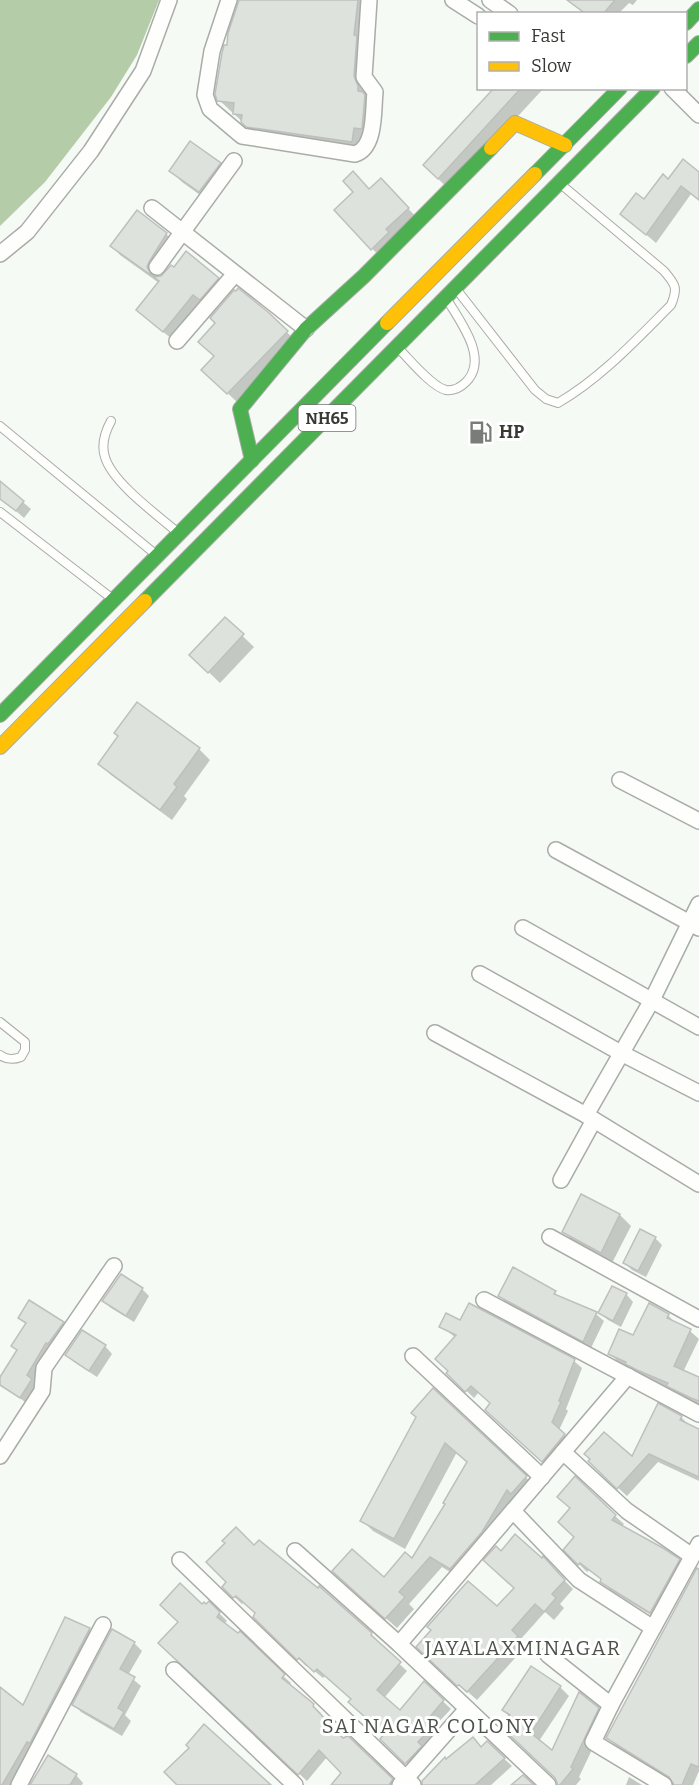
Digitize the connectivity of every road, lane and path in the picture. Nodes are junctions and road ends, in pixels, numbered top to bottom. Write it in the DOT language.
graph roads {
  1 [pos="169,0"];
  2 [pos="229,0"];
  3 [pos="369,0"];
  4 [pos="453,0"];
  5 [pos="490,0"];
  6 [pos="699,9"];
  7 [pos="507,12"];
  8 [pos="477,15"];
  9 [pos="687,22"];
  10 [pos="699,43"];
  11 [pos="687,55"];
  12 [pos="613,90"];
  13 [pos="651,90"];
  14 [pos="674,90"];
  15 [pos="699,115"];
  16 [pos="565,145"];
  17 [pos="234,161"];
  18 [pos="560,183"];
  19 [pos="152,208"];
  20 [pos="183,233"];
  21 [pos="0,254"];
  22 [pos="157,267"];
  23 [pos="234,274"];
  24 [pos="451,293"];
  25 [pos="306,329"];
  26 [pos="177,341"];
  27 [pos="397,347"];
  28 [pos="111,421"];
  29 [pos="0,426"];
  30 [pos="252,460"];
  31 [pos="0,512"];
  32 [pos="179,534"];
  33 [pos="158,556"];
  34 [pos="114,600"];
  35 [pos="0,715"];
  36 [pos="0,747"];
  37 [pos="620,780"];
  38 [pos="699,821"];
  39 [pos="556,850"];
  40 [pos="699,904"];
  41 [pos="694,925"];
  42 [pos="523,928"];
  43 [pos="480,974"];
  44 [pos="652,1000"];
  45 [pos="0,1022"];
  46 [pos="699,1027"];
  47 [pos="435,1033"];
  48 [pos="621,1053"];
  49 [pos="0,1055"];
  50 [pos="699,1093"];
  51 [pos="590,1117"];
  52 [pos="561,1179"];
  53 [pos="699,1184"];
  54 [pos="550,1237"];
  55 [pos="114,1266"];
  56 [pos="484,1300"];
  57 [pos="699,1319"];
  58 [pos="413,1356"];
  59 [pos="628,1376"];
  60 [pos="699,1414"];
  61 [pos="563,1452"];
  62 [pos="0,1456"];
  63 [pos="542,1477"];
  64 [pos="513,1511"];
  65 [pos="696,1550"];
  66 [pos="295,1551"];
  67 [pos="180,1560"];
  68 [pos="103,1625"];
  69 [pos="653,1628"];
  70 [pos="399,1644"];
  71 [pos="548,1655"];
  72 [pos="174,1670"];
  73 [pos="611,1705"];
  74 [pos="467,1709"];
  75 [pos="406,1783"];
  76 [pos="19,1785"];
  77 [pos="295,1785"];
  78 [pos="548,1785"];
  79 [pos="663,1785"];
  1 -- 21 [label="street"];
  2 -- 3 [label="street"];
  4 -- 8 [label="street"];
  5 -- 7 [label="street"];
  6 -- 9 [label="main road"];
  10 -- 11 [label="main road"];
  12 -- 16 [label="main road, NH65"];
  13 -- 18 [label="main road, NH65"];
  14 -- 15 [label="street"];
  16 -- 25 [label="main road"];
  16 -- 30 [label="main road, NH65"];
  17 -- 20 [label="street"];
  18 -- 24 [label="main road, NH65"];
  18 -- 24 [label="lane"];
  19 -- 20 [label="street"];
  20 -- 22 [label="street"];
  20 -- 23 [label="street"];
  23 -- 25 [label="street"];
  23 -- 26 [label="street"];
  24 -- 27 [label="main road, NH65"];
  24 -- 27 [label="lane"];
  25 -- 30 [label="main road"];
  27 -- 36 [label="main road, NH65"];
  28 -- 32 [label="lane"];
  29 -- 33 [label="lane"];
  30 -- 32 [label="main road, NH65"];
  31 -- 34 [label="lane"];
  32 -- 33 [label="main road, NH65"];
  33 -- 34 [label="main road, NH65"];
  34 -- 35 [label="main road, NH65"];
  37 -- 38 [label="street"];
  39 -- 41 [label="street"];
  40 -- 41 [label="street"];
  41 -- 44 [label="street"];
  42 -- 44 [label="street"];
  43 -- 48 [label="street"];
  44 -- 46 [label="street"];
  44 -- 48 [label="street"];
  45 -- 49 [label="lane"];
  47 -- 51 [label="street"];
  48 -- 50 [label="street"];
  48 -- 51 [label="street"];
  51 -- 52 [label="street"];
  51 -- 53 [label="street"];
  54 -- 57 [label="street"];
  55 -- 62 [label="street"];
  56 -- 59 [label="street"];
  58 -- 63 [label="street"];
  59 -- 60 [label="street"];
  59 -- 61 [label="street"];
  61 -- 63 [label="street"];
  61 -- 65 [label="street"];
  63 -- 64 [label="street"];
  64 -- 69 [label="street"];
  64 -- 70 [label="street"];
  65 -- 69 [label="street"];
  66 -- 70 [label="street"];
  67 -- 75 [label="street"];
  68 -- 76 [label="street"];
  69 -- 73 [label="street"];
  70 -- 74 [label="street"];
  71 -- 73 [label="street"];
  72 -- 77 [label="street"];
  73 -- 79 [label="street"];
  74 -- 75 [label="street"];
  74 -- 78 [label="street"];
}
